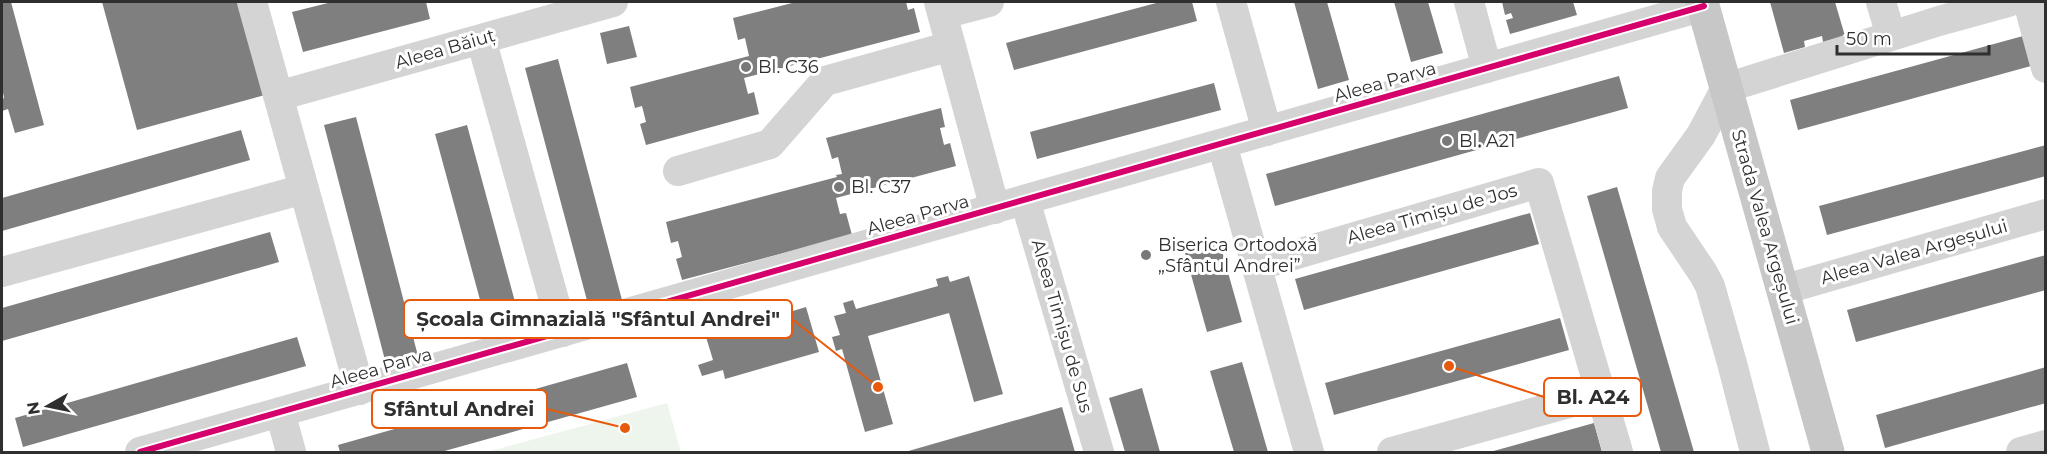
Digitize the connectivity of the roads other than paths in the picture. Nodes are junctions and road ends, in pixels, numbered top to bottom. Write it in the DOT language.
graph roads {
  1 [pos="252,2"];
  2 [pos="613,2"];
  3 [pos="989,2"];
  4 [pos="1231,2"];
  5 [pos="1469,2"];
  6 [pos="1881,2"];
  7 [pos="2008,2"];
  8 [pos="2028,2"];
  9 [pos="1703,4"];
  10 [pos="941,8"];
  11 [pos="1937,11"];
  12 [pos="1891,36"];
  13 [pos="481,39"];
  14 [pos="951,46"];
  15 [pos="1487,68"];
  16 [pos="2046,68"];
  17 [pos="1726,88"];
  18 [pos="278,96"];
  19 [pos="1267,131"];
  20 [pos="1222,144"];
  21 [pos="678,171"];
  22 [pos="303,189"];
  23 [pos="1025,200"];
  24 [pos="995,208"];
  25 [pos="2046,214"];
  26 [pos="1256,266"];
  27 [pos="2,272"];
  28 [pos="1782,290"];
  29 [pos="564,332"];
  30 [pos="360,390"];
  31 [pos="1601,394"];
  32 [pos="280,412"];
  33 [pos="2046,445"];
  34 [pos="140,453"];
  35 [pos="291,453"];
  36 [pos="1099,453"];
  37 [pos="1309,453"];
  38 [pos="1392,453"];
  39 [pos="1618,453"];
  40 [pos="1755,453"];
  41 [pos="1828,453"];
  42 [pos="2021,453"];
  1 -- 18 [label="street"];
  2 -- 13 [label="street, Aleea Băiuț"];
  3 -- 10 [label="street"];
  4 -- 19 [label="street"];
  5 -- 15 [label="street"];
  6 -- 12 [label="street"];
  7 -- 11 [label="street"];
  8 -- 16 [label="street"];
  9 -- 15 [label="street, Aleea Parva"];
  9 -- 17 [label="main road, Strada Valea Argeșului"];
  10 -- 14 [label="street"];
  11 -- 12 [label="street"];
  12 -- 17 [label="street"];
  13 -- 18 [label="street, Aleea Băiuț"];
  13 -- 29 [label="street"];
  14 -- 21 [label="street"];
  14 -- 24 [label="street"];
  15 -- 19 [label="street, Aleea Parva"];
  17 -- 28 [label="main road, Strada Valea Argeșului"];
  17 -- 40 [label="street"];
  18 -- 22 [label="street"];
  19 -- 20 [label="street, Aleea Parva"];
  20 -- 23 [label="street, Aleea Parva"];
  20 -- 26 [label="street"];
  22 -- 27 [label="street"];
  22 -- 30 [label="street"];
  23 -- 24 [label="street, Aleea Parva"];
  23 -- 36 [label="street, Aleea Timișu de Sus"];
  24 -- 29 [label="street, Aleea Parva"];
  25 -- 28 [label="street, Aleea Valea Argeșului"];
  26 -- 31 [label="street, Aleea Timișu de Jos"];
  26 -- 37 [label="street"];
  28 -- 41 [label="main road, Strada Valea Argeșului"];
  29 -- 30 [label="street, Aleea Parva"];
  30 -- 32 [label="street, Aleea Parva"];
  31 -- 38 [label="street"];
  31 -- 39 [label="street"];
  32 -- 34 [label="street, Aleea Parva"];
  32 -- 35 [label="street"];
  33 -- 42 [label="street"];
}
